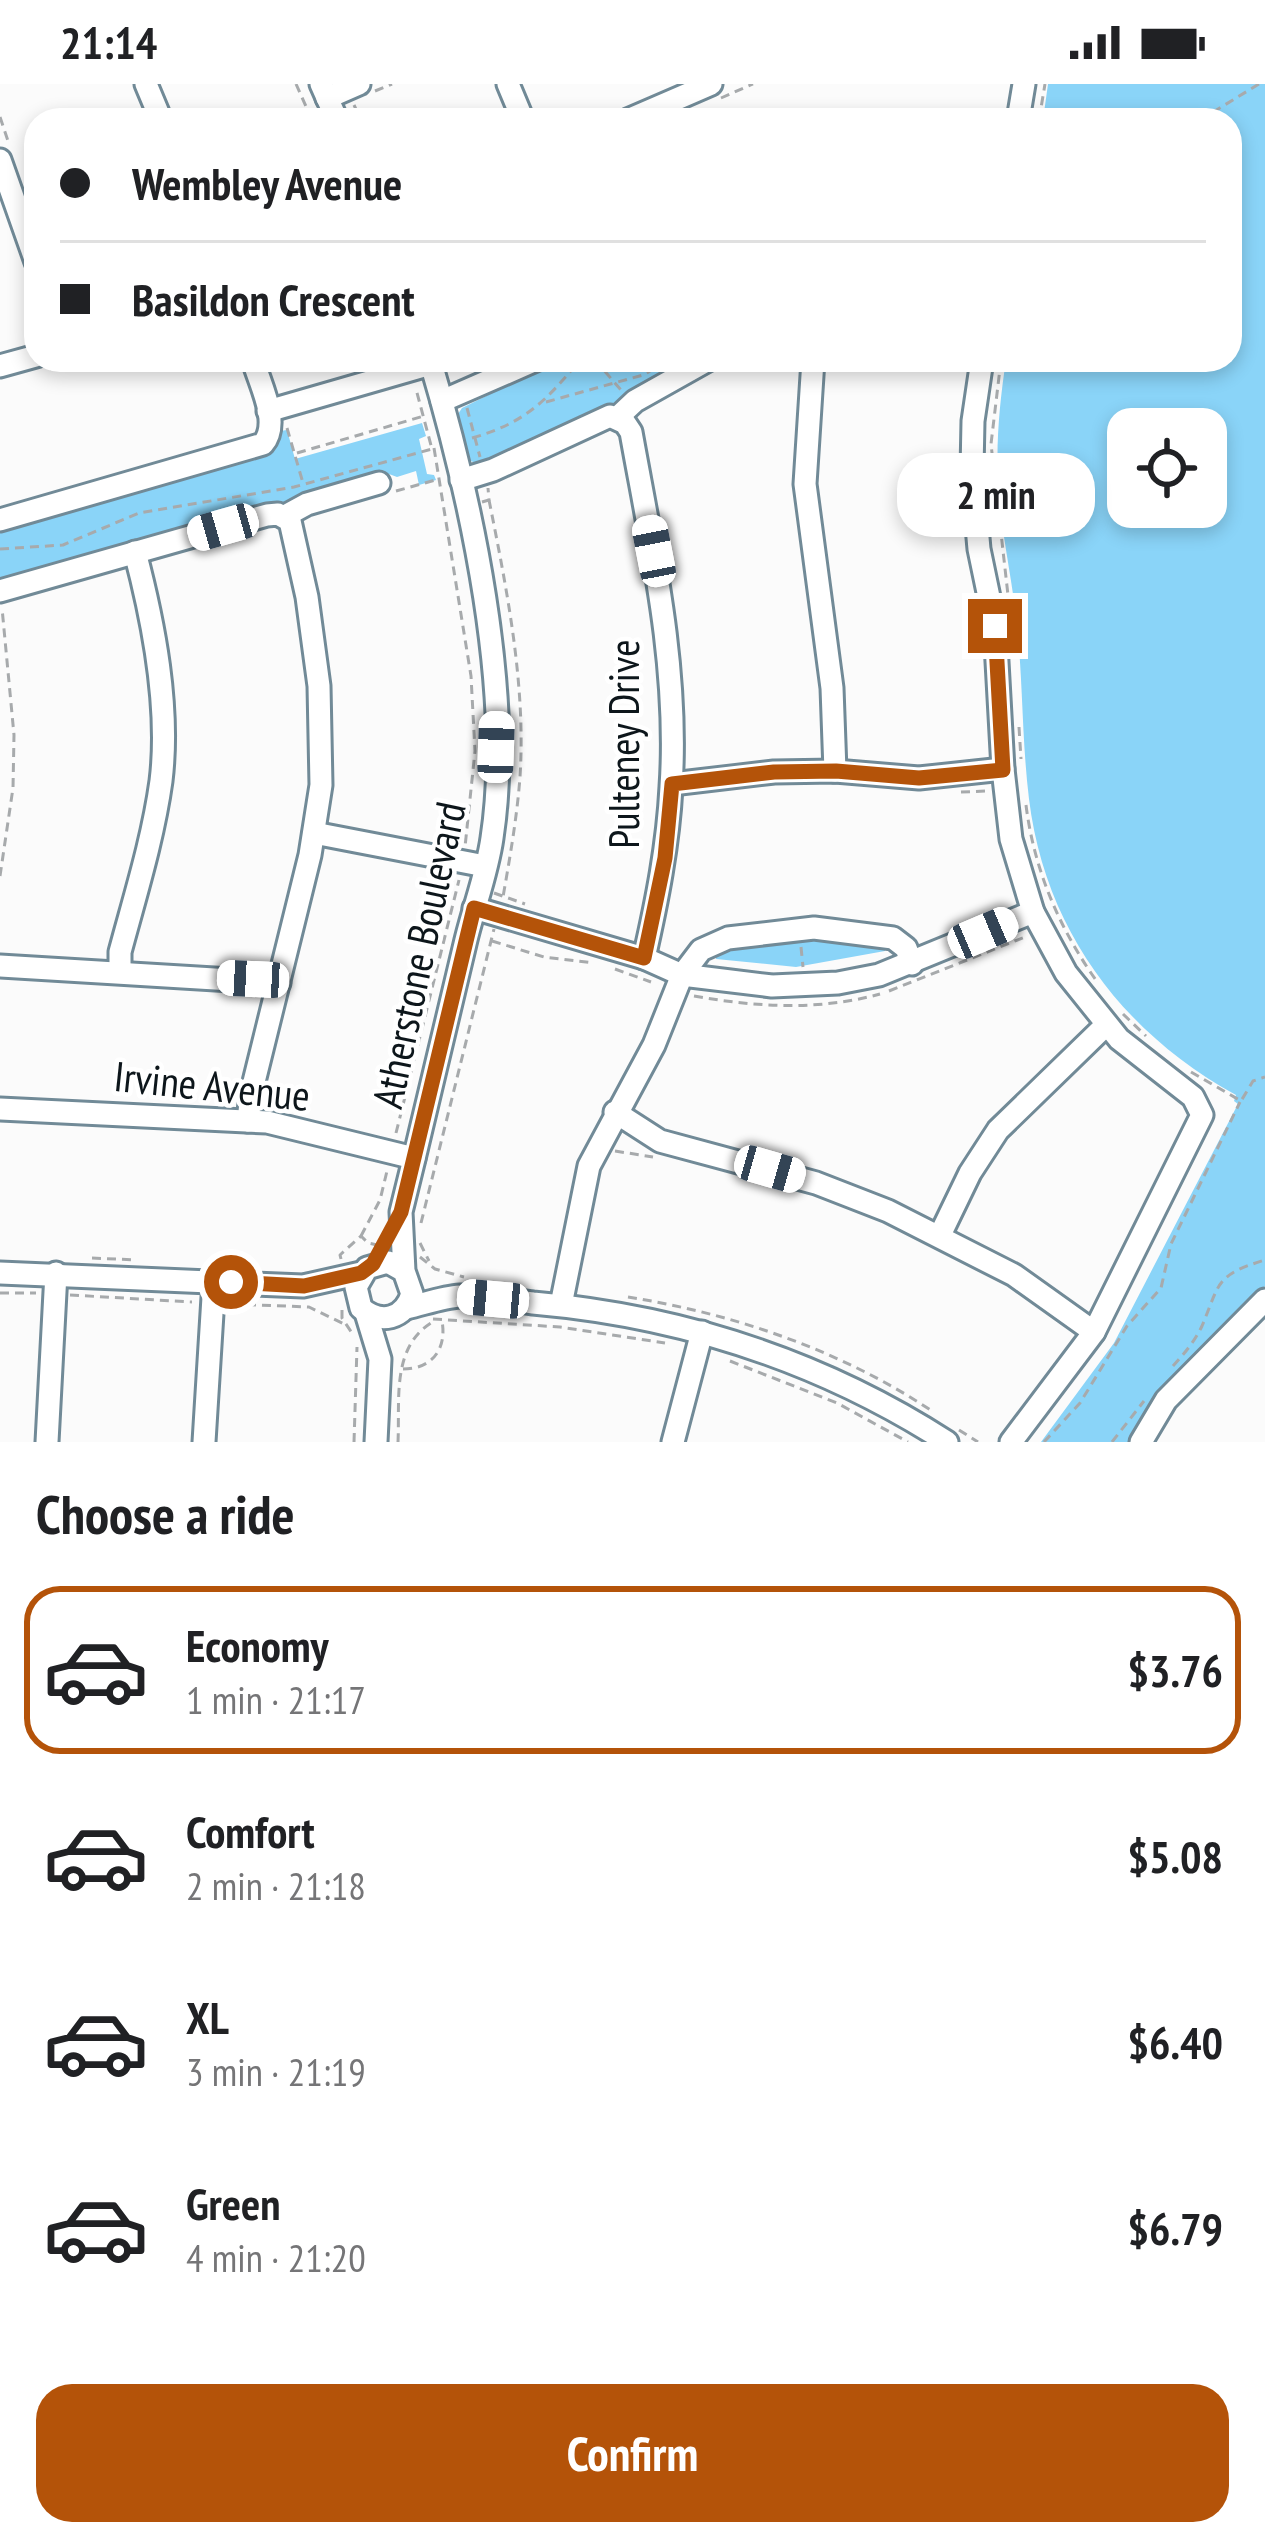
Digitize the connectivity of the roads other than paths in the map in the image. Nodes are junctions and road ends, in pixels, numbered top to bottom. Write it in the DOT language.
graph roads {
  1 [pos="711,84"];
  2 [pos="324,91"];
  3 [pos="356,94"];
  4 [pos="656,108"];
  5 [pos="0,160"];
  6 [pos="24,228"];
  7 [pos="257,372"];
  8 [pos="403,372"];
  9 [pos="436,372"];
  10 [pos="509,372"];
  11 [pos="686,372"];
  12 [pos="813,372"];
  13 [pos="980,372"];
  14 [pos="453,397"];
  15 [pos="268,411"];
  16 [pos="618,417"];
  17 [pos="477,480"];
  18 [pos="379,483"];
  19 [pos="285,516"];
  20 [pos="0,520"];
  21 [pos="135,552"];
  22 [pos="0,591"];
  23 [pos="1012,770"];
  24 [pos="836,771"];
  25 [pos="672,784"];
  26 [pos="314,833"];
  27 [pos="474,864"];
  28 [pos="474,908"];
  29 [pos="1033,912"];
  30 [pos="644,958"];
  31 [pos="912,964"];
  32 [pos="0,966"];
  33 [pos="120,972"];
  34 [pos="682,975"];
  35 [pos="278,982"];
  36 [pos="1114,1019"];
  37 [pos="0,1109"];
  38 [pos="615,1112"];
  39 [pos="248,1121"];
  40 [pos="414,1158"];
  41 [pos="401,1212"];
  42 [pos="940,1235"];
  43 [pos="367,1268"];
  44 [pos="405,1272"];
  45 [pos="0,1273"];
  46 [pos="56,1284"];
  47 [pos="304,1286"];
  48 [pos="214,1292"];
  49 [pos="435,1299"];
  50 [pos="1265,1300"];
  51 [pos="561,1305"];
  52 [pos="404,1310"];
  53 [pos="358,1315"];
  54 [pos="1094,1332"];
  55 [pos="699,1341"];
  56 [pos="380,1359"];
  57 [pos="47,1442"];
  58 [pos="204,1442"];
  59 [pos="376,1442"];
  60 [pos="673,1442"];
  61 [pos="947,1442"];
  62 [pos="1011,1442"];
  63 [pos="1141,1442"];
  1 -- 4 [label="street"];
  2 -- 3 [label="street"];
  5 -- 6 [label="street"];
  7 -- 15 [label="street"];
  8 -- 15 [label="street"];
  9 -- 14 [label="street, Atherstone Boulevard"];
  10 -- 14 [label="street"];
  11 -- 16 [label="street"];
  12 -- 24 [label="street"];
  13 -- 23 [label="street"];
  14 -- 17 [label="street, Atherstone Boulevard"];
  15 -- 20 [label="street"];
  16 -- 17 [label="street"];
  16 -- 25 [label="street, Pulteney Drive"];
  17 -- 27 [label="street, Atherstone Boulevard"];
  18 -- 19 [label="street"];
  19 -- 21 [label="street"];
  19 -- 26 [label="street"];
  21 -- 22 [label="street"];
  21 -- 33 [label="street"];
  23 -- 24 [label="street"];
  23 -- 29 [label="street"];
  24 -- 25 [label="street"];
  25 -- 30 [label="street, Pulteney Drive"];
  26 -- 27 [label="street"];
  26 -- 35 [label="street"];
  27 -- 28 [label="street, Atherstone Boulevard"];
  28 -- 30 [label="street"];
  28 -- 40 [label="street, Atherstone Boulevard"];
  29 -- 31 [label="street"];
  29 -- 36 [label="street"];
  30 -- 34 [label="street"];
  31 -- 34 [label="street"];
  31 -- 34 [label="street"];
  32 -- 33 [label="street"];
  33 -- 35 [label="street"];
  34 -- 38 [label="street"];
  35 -- 39 [label="street"];
  36 -- 42 [label="street"];
  36 -- 54 [label="street"];
  37 -- 39 [label="street, Irvine Avenue"];
  38 -- 42 [label="street"];
  38 -- 51 [label="street"];
  39 -- 40 [label="street, Irvine Avenue"];
  40 -- 41 [label="street, Atherstone Boulevard"];
  41 -- 43 [label="street, Atherstone Boulevard"];
  41 -- 44 [label="street, Atherstone Boulevard"];
  42 -- 54 [label="street"];
  43 -- 44 [label="street"];
  43 -- 47 [label="street"];
  43 -- 53 [label="street"];
  44 -- 49 [label="street"];
  44 -- 52 [label="street"];
  45 -- 46 [label="street"];
  46 -- 48 [label="street"];
  46 -- 57 [label="street"];
  47 -- 48 [label="street"];
  47 -- 53 [label="street"];
  48 -- 58 [label="street"];
  49 -- 51 [label="street"];
  49 -- 52 [label="street"];
  50 -- 63 [label="street"];
  51 -- 55 [label="street"];
  52 -- 53 [label="street"];
  52 -- 56 [label="street"];
  53 -- 56 [label="street"];
  54 -- 62 [label="street"];
  55 -- 60 [label="street"];
  55 -- 61 [label="street"];
  56 -- 59 [label="street"];
}
